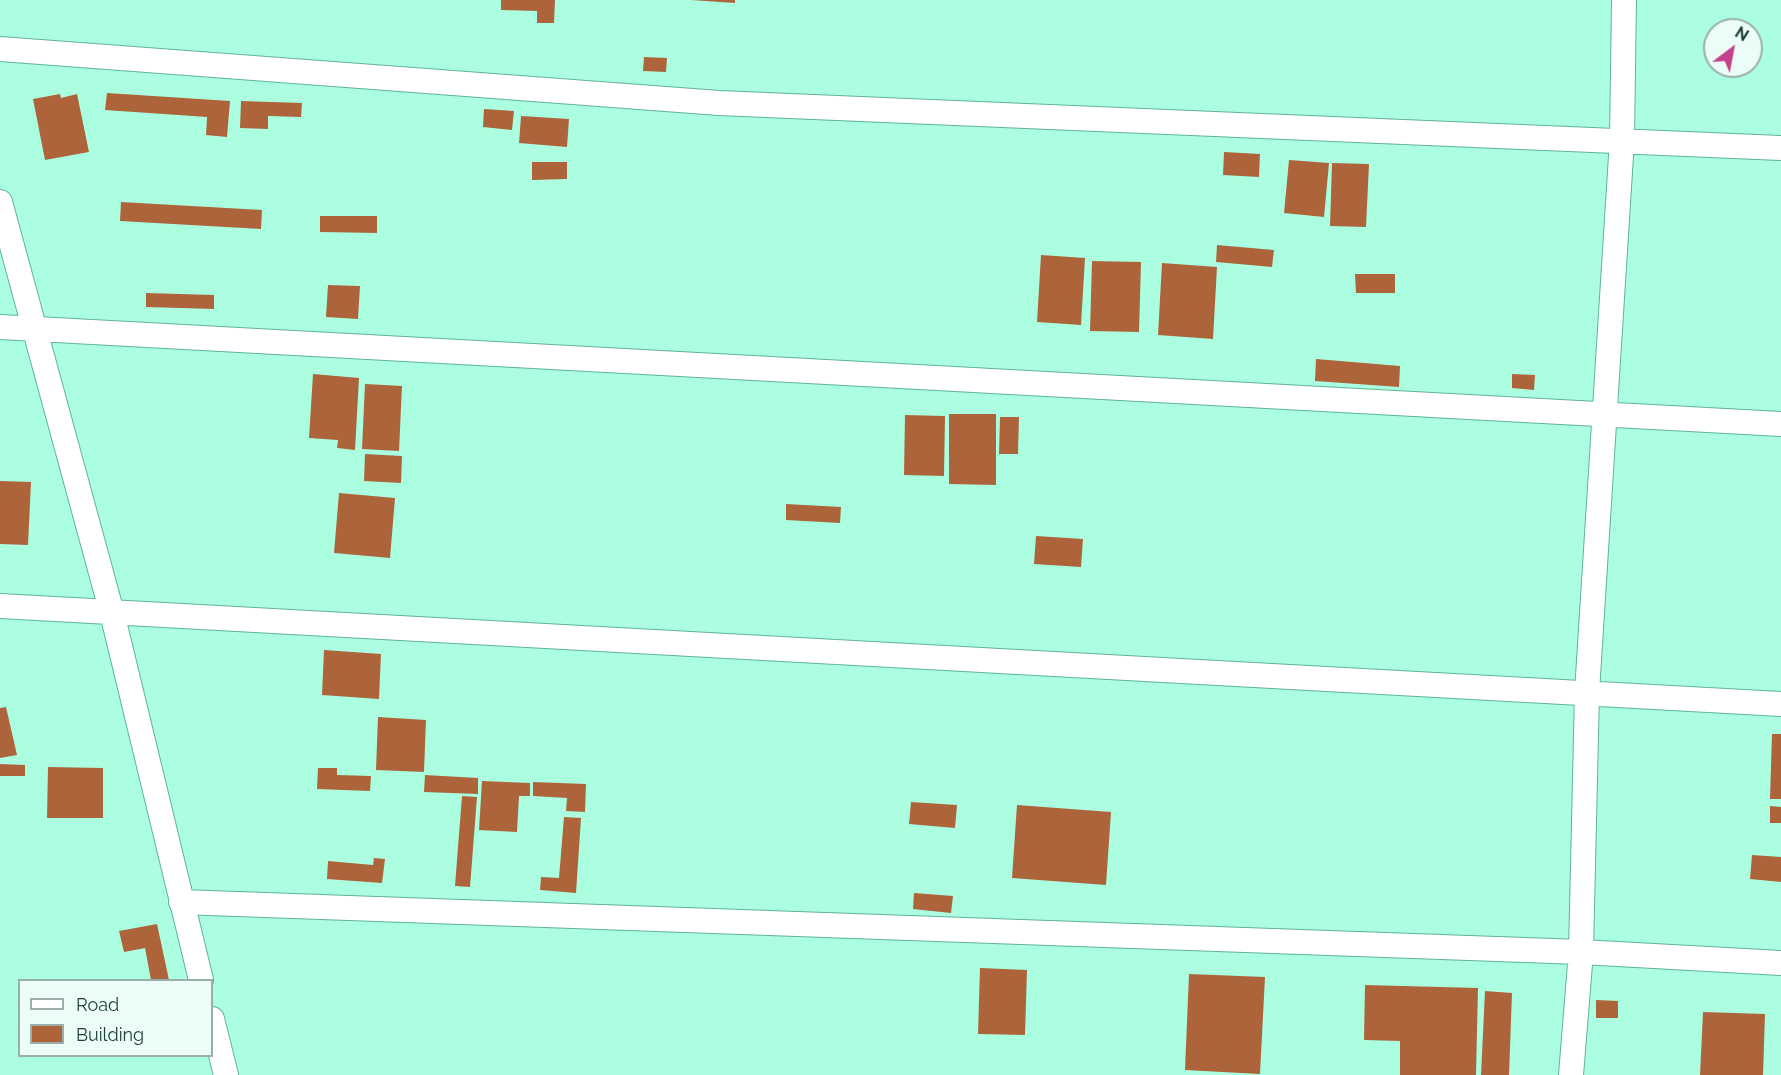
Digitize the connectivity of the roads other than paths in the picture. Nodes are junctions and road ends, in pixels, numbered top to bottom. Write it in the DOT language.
graph roads {
  1 [pos="1624,0"];
  2 [pos="0,49"];
  3 [pos="1622,140"];
  4 [pos="1781,148"];
  5 [pos="0,202"];
  6 [pos="0,327"];
  7 [pos="33,329"];
  8 [pos="1606,415"];
  9 [pos="1781,424"];
  10 [pos="0,606"];
  11 [pos="112,613"];
  12 [pos="1587,692"];
  13 [pos="1781,704"];
  14 [pos="181,902"];
  15 [pos="1581,952"];
  16 [pos="1781,963"];
  17 [pos="200,979"];
  18 [pos="213,1023"];
  19 [pos="226,1075"];
  20 [pos="1571,1075"];
  1 -- 3 [label="street"];
  2 -- 3 [label="street"];
  3 -- 4 [label="street"];
  3 -- 8 [label="street"];
  5 -- 7 [label="street"];
  6 -- 7 [label="street"];
  7 -- 8 [label="street"];
  7 -- 11 [label="street"];
  8 -- 9 [label="street"];
  8 -- 12 [label="street"];
  10 -- 11 [label="street"];
  11 -- 12 [label="street"];
  11 -- 14 [label="street"];
  12 -- 13 [label="street"];
  12 -- 15 [label="street"];
  14 -- 15 [label="street"];
  14 -- 17 [label="street"];
  15 -- 16 [label="street"];
  15 -- 20 [label="street"];
  18 -- 19 [label="street"];
}
